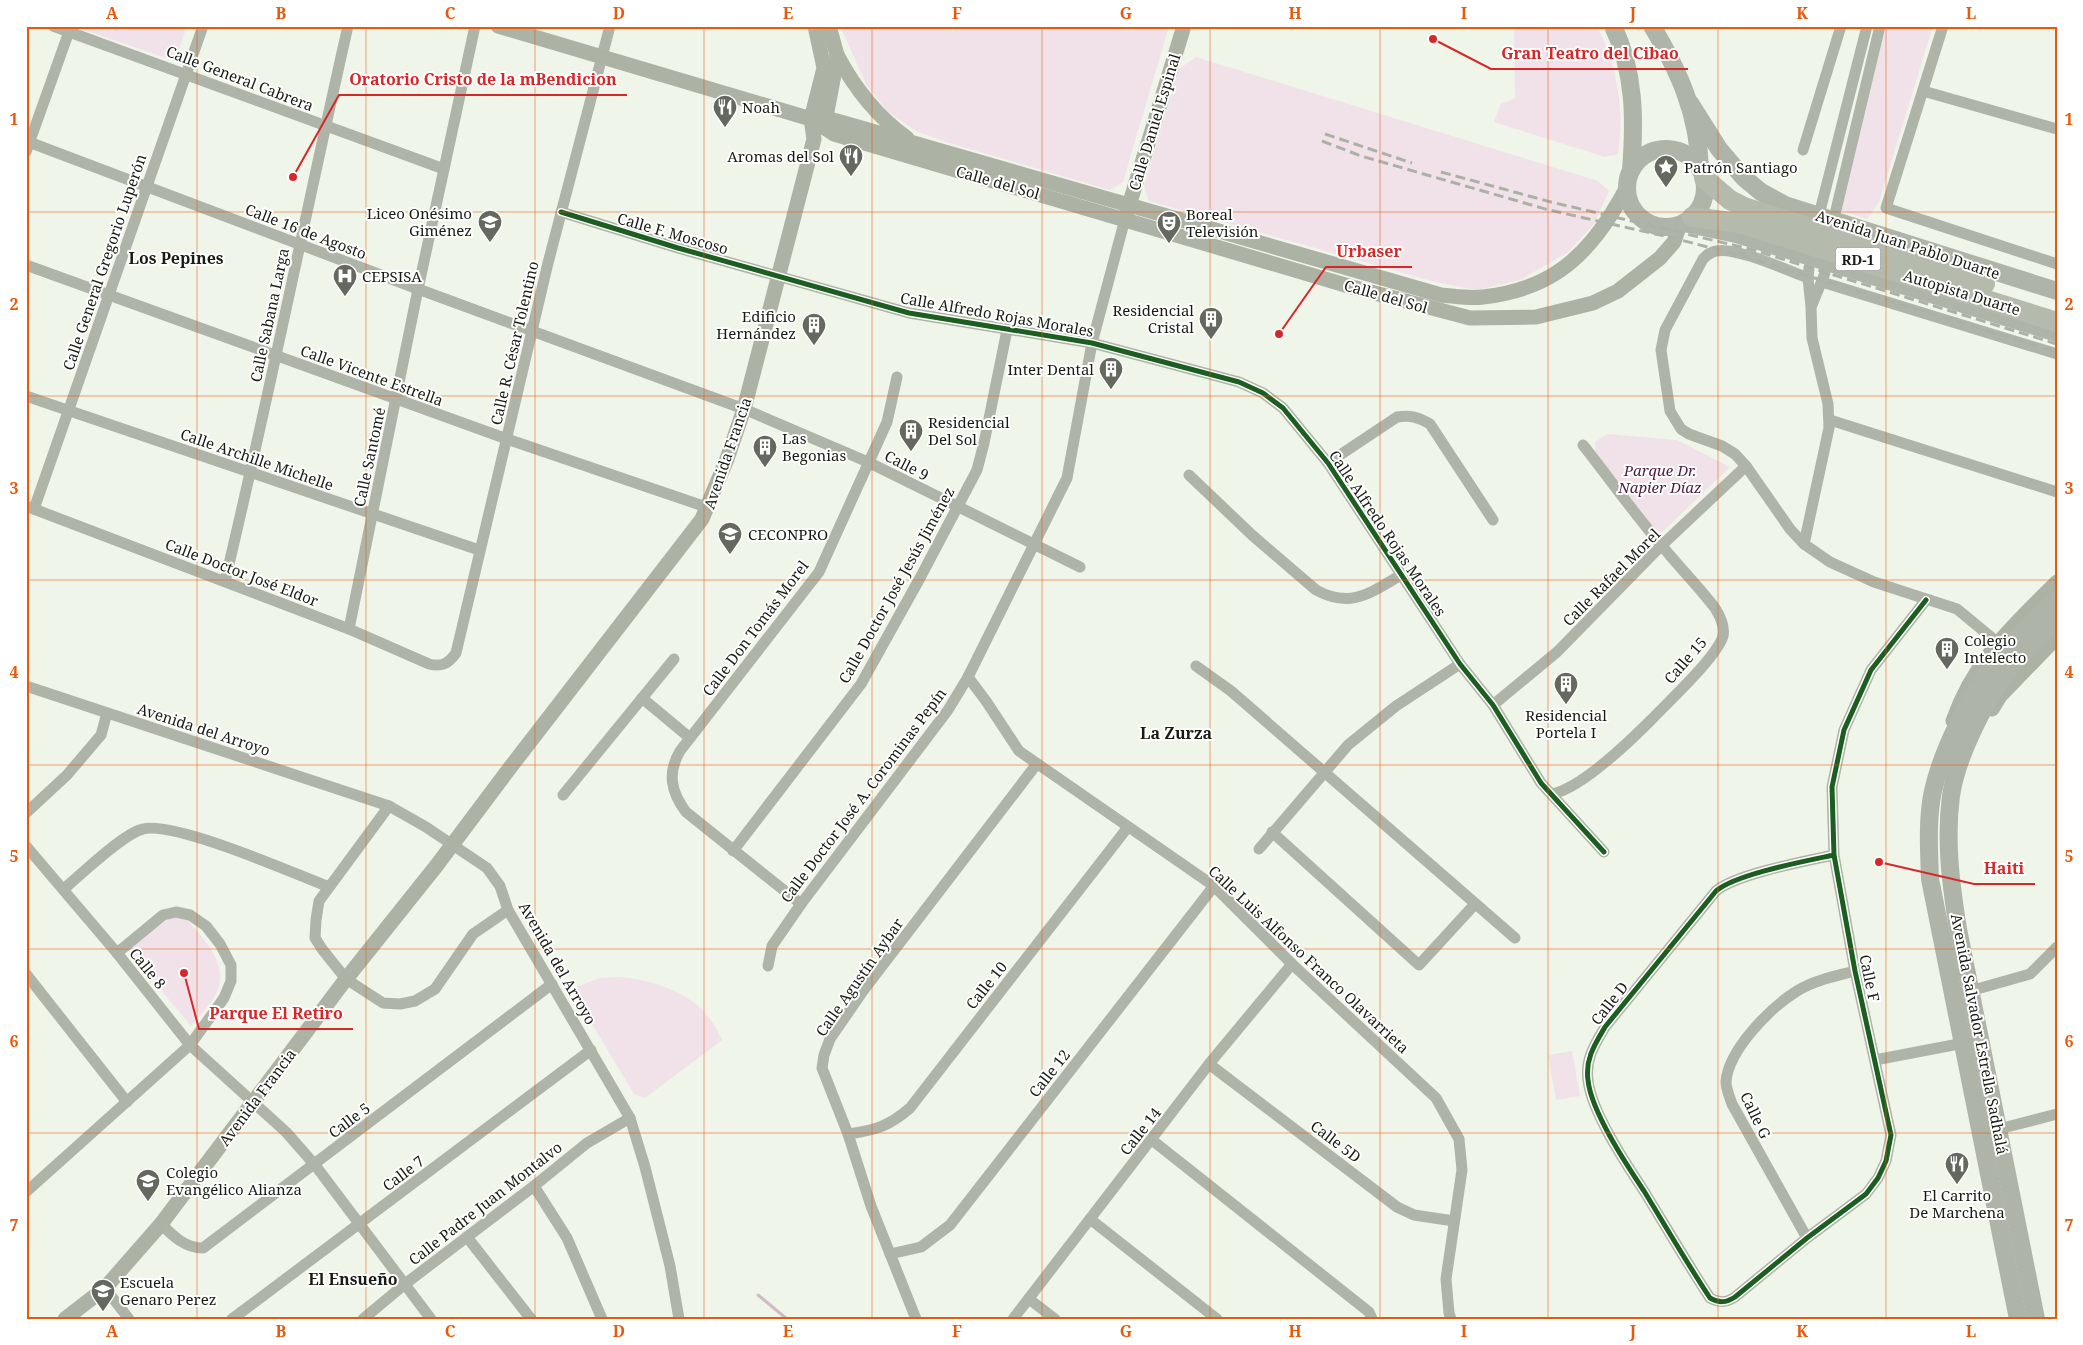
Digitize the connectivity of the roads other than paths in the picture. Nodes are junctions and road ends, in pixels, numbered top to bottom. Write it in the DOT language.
graph roads {
  1 [pos="53,26"];
  2 [pos="203,26"];
  3 [pos="348,26"];
  4 [pos="475,26"];
  5 [pos="498,26"];
  6 [pos="610,26"];
  7 [pos="815,26"];
  8 [pos="829,26"];
  9 [pos="1184,26"];
  10 [pos="1613,26"];
  11 [pos="1652,26"];
  12 [pos="1841,26"];
  13 [pos="1867,26"];
  14 [pos="1880,26"];
  15 [pos="1942,26"];
  16 [pos="70,29"];
  17 [pos="837,55"];
  18 [pos="602,56"];
  19 [pos="185,74"];
  20 [pos="1924,91"];
  21 [pos="1690,103"];
  22 [pos="325,126"];
  23 [pos="818,126"];
  24 [pos="2057,129"];
  25 [pos="27,145"];
  26 [pos="919,146"];
  27 [pos="1802,150"];
  28 [pos="444,169"];
  29 [pos="1702,173"];
  30 [pos="1629,178"];
  31 [pos="147,187"];
  32 [pos="1756,210"];
  33 [pos="1814,210"];
  34 [pos="1836,210"];
  35 [pos="1127,211"];
  36 [pos="561,212"];
  37 [pos="1685,221"];
  38 [pos="299,244"];
  39 [pos="26,264"];
  40 [pos="2057,264"];
  41 [pos="1357,271"];
  42 [pos="1828,274"];
  43 [pos="780,275"];
  44 [pos="1352,287"];
  45 [pos="418,289"];
  46 [pos="2057,291"];
  47 [pos="109,294"];
  48 [pos="1811,307"];
  49 [pos="2057,307"];
  50 [pos="2057,322"];
  51 [pos="1007,330"];
  52 [pos="532,331"];
  53 [pos="2057,333"];
  54 [pos="1092,343"];
  55 [pos="2057,354"];
  56 [pos="276,356"];
  57 [pos="897,377"];
  58 [pos="26,396"];
  59 [pos="396,400"];
  60 [pos="744,409"];
  61 [pos="67,411"];
  62 [pos="1830,420"];
  63 [pos="507,439"];
  64 [pos="1583,446"];
  65 [pos="868,462"];
  66 [pos="1328,463"];
  67 [pos="1746,466"];
  68 [pos="251,473"];
  69 [pos="1189,475"];
  70 [pos="2057,492"];
  71 [pos="957,507"];
  72 [pos="30,508"];
  73 [pos="709,508"];
  74 [pos="372,514"];
  75 [pos="1493,520"];
  76 [pos="1034,544"];
  77 [pos="1804,544"];
  78 [pos="1661,546"];
  79 [pos="479,550"];
  80 [pos="1080,568"];
  81 [pos="1401,575"];
  82 [pos="225,581"];
  83 [pos="2057,582"];
  84 [pos="2057,598"];
  85 [pos="1926,600"];
  86 [pos="2057,620"];
  87 [pos="349,629"];
  88 [pos="2057,637"];
  89 [pos="1997,642"];
  90 [pos="674,659"];
  91 [pos="446,664"];
  92 [pos="1460,664"];
  93 [pos="1196,666"];
  94 [pos="968,677"];
  95 [pos="26,686"];
  96 [pos="642,698"];
  97 [pos="1493,705"];
  98 [pos="107,712"];
  99 [pos="690,738"];
  100 [pos="1965,750"];
  101 [pos="1945,751"];
  102 [pos="1036,765"];
  103 [pos="1325,773"];
  104 [pos="1552,794"];
  105 [pos="562,795"];
  106 [pos="389,806"];
  107 [pos="26,813"];
  108 [pos="1128,827"];
  109 [pos="1272,832"];
  110 [pos="26,846"];
  111 [pos="1259,849"];
  112 [pos="733,851"];
  113 [pos="1604,852"];
  114 [pos="1834,854"];
  115 [pos="1214,886"];
  116 [pos="329,887"];
  117 [pos="64,890"];
  118 [pos="800,904"];
  119 [pos="1475,904"];
  120 [pos="508,910"];
  121 [pos="1514,938"];
  122 [pos="2057,947"];
  123 [pos="117,953"];
  124 [pos="1292,964"];
  125 [pos="768,966"];
  126 [pos="1855,971"];
  127 [pos="26,974"];
  128 [pos="346,979"];
  129 [pos="552,984"];
  130 [pos="1970,991"];
  131 [pos="1964,1043"];
  132 [pos="190,1045"];
  133 [pos="591,1050"];
  134 [pos="1875,1060"];
  135 [pos="1210,1064"];
  136 [pos="127,1102"];
  137 [pos="253,1102"];
  138 [pos="2057,1114"];
  139 [pos="630,1118"];
  140 [pos="1999,1129"];
  141 [pos="848,1134"];
  142 [pos="1152,1140"];
  143 [pos="315,1164"];
  144 [pos="534,1186"];
  145 [pos="26,1192"];
  146 [pos="1090,1218"];
  147 [pos="1454,1221"];
  148 [pos="161,1224"];
  149 [pos="360,1224"];
  150 [pos="467,1237"];
  151 [pos="1807,1238"];
  152 [pos="890,1254"];
  153 [pos="404,1284"];
  154 [pos="105,1288"];
  155 [pos="1029,1299"];
  156 [pos="1718,1302"];
  157 [pos="65,1319"];
  158 [pos="129,1319"];
  159 [pos="232,1319"];
  160 [pos="363,1319"];
  161 [pos="431,1319"];
  162 [pos="531,1319"];
  163 [pos="602,1319"];
  164 [pos="679,1319"];
  165 [pos="916,1319"];
  166 [pos="1013,1319"];
  167 [pos="1055,1319"];
  168 [pos="1217,1319"];
  169 [pos="1372,1319"];
  170 [pos="1451,1319"];
  171 [pos="2018,1319"];
  172 [pos="2036,1319"];
  1 -- 16 [label="street, Calle General Cabrera"];
  2 -- 19 [label="street, Calle General Gregorio Luperón"];
  3 -- 22 [label="street, Calle Sabana Larga"];
  4 -- 28 [label="street, Calle Santomé"];
  5 -- 18 [label="main road, Calle del Sol"];
  6 -- 18 [label="street, Calle R. César Tolentino"];
  7 -- 23 [label="main road, Avenida Francia"];
  8 -- 17 [label="main road, Avenida Francia"];
  9 -- 35 [label="main road, Calle Daniel Espinal"];
  10 -- 30 [label="main road"];
  11 -- 21 [label="main road"];
  12 -- 27 [label="street"];
  13 -- 33 [label="street"];
  14 -- 34 [label="street"];
  15 -- 20 [label="street"];
  16 -- 19 [label="street, Calle General Cabrera"];
  16 -- 25 [label="street"];
  17 -- 23 [label="main road, Avenida Francia"];
  17 -- 26 [label="main road"];
  18 -- 23 [label="main road, Calle del Sol"];
  18 -- 36 [label="street, Calle R. César Tolentino"];
  19 -- 22 [label="street, Calle General Cabrera"];
  19 -- 31 [label="street, Calle General Gregorio Luperón"];
  20 -- 24 [label="street"];
  20 -- 40 [label="street"];
  21 -- 29 [label="main road"];
  21 -- 32 [label="main road, Avenida Juan Pablo Duarte"];
  22 -- 28 [label="street, Calle General Cabrera"];
  22 -- 38 [label="street, Calle Sabana Larga"];
  23 -- 26 [label="main road, Calle del Sol"];
  23 -- 35 [label="main road, Calle del Sol"];
  23 -- 43 [label="main road, Avenida Francia"];
  25 -- 31 [label="street, Calle 16 de Agosto"];
  26 -- 35 [label="main road, Calle del Sol"];
  28 -- 45 [label="street, Calle Santomé"];
  29 -- 30 [label="main road"];
  29 -- 32 [label="highway, Autopista Duarte / RD-1"];
  29 -- 37 [label="main road"];
  30 -- 37 [label="main road"];
  30 -- 41 [label="main road, Calle del Sol"];
  31 -- 38 [label="street, Calle 16 de Agosto"];
  31 -- 47 [label="street, Calle General Gregorio Luperón"];
  32 -- 33 [label="main road, Avenida Juan Pablo Duarte"];
  32 -- 37 [label="highway, Autopista Duarte / RD-1"];
  32 -- 49 [label="highway, Autopista Duarte / RD-1"];
  32 -- 50 [label="highway, Autopista Duarte / RD-1"];
  33 -- 46 [label="main road, Avenida Juan Pablo Duarte"];
  35 -- 41 [label="main road, Calle del Sol"];
  35 -- 44 [label="main road, Calle del Sol"];
  35 -- 54 [label="street, Calle Doctor José A. Corominas Pepín"];
  36 -- 43 [label="street, Calle F. Moscoso"];
  36 -- 52 [label="street, Calle R. César Tolentino"];
  37 -- 42 [label="main road"];
  37 -- 44 [label="main road, Calle del Sol"];
  38 -- 45 [label="street, Calle 16 de Agosto"];
  38 -- 56 [label="street, Calle Sabana Larga"];
  39 -- 47 [label="street, Calle Vicente Estrella"];
  41 -- 44 [label="main road"];
  42 -- 48 [label="street"];
  42 -- 53 [label="main road"];
  42 -- 55 [label="street"];
  43 -- 51 [label="street, Calle Alfredo Rojas Morales"];
  43 -- 60 [label="main road, Avenida Francia"];
  45 -- 52 [label="street, Calle 16 de Agosto"];
  45 -- 59 [label="street, Calle Santomé"];
  47 -- 56 [label="street, Calle Vicente Estrella"];
  47 -- 61 [label="street, Calle General Gregorio Luperón"];
  48 -- 62 [label="street"];
  48 -- 67 [label="street"];
  51 -- 54 [label="street, Calle Alfredo Rojas Morales"];
  51 -- 71 [label="street, Calle Doctor José Jesús Jiménez"];
  52 -- 60 [label="street, Calle 16 de Agosto"];
  52 -- 63 [label="street, Calle R. César Tolentino"];
  54 -- 66 [label="street, Calle Alfredo Rojas Morales"];
  54 -- 76 [label="street, Calle Doctor José A. Corominas Pepín"];
  56 -- 59 [label="street, Calle Vicente Estrella"];
  56 -- 68 [label="street, Calle Sabana Larga"];
  57 -- 65 [label="street, Calle Don Tomás Morel"];
  58 -- 61 [label="street, Calle Archille Michelle"];
  59 -- 63 [label="street, Calle Vicente Estrella"];
  59 -- 74 [label="street, Calle Santomé"];
  60 -- 65 [label="street, Calle 9"];
  60 -- 73 [label="main road, Avenida Francia"];
  61 -- 68 [label="street, Calle Archille Michelle"];
  61 -- 72 [label="street, Calle General Gregorio Luperón"];
  62 -- 70 [label="street"];
  62 -- 77 [label="street"];
  63 -- 73 [label="street, Calle Vicente Estrella"];
  63 -- 79 [label="street, Calle R. César Tolentino"];
  64 -- 78 [label="street, Calle 15"];
  65 -- 71 [label="street, Calle 9"];
  65 -- 99 [label="street, Calle Don Tomás Morel"];
  66 -- 75 [label="street"];
  66 -- 81 [label="street, Calle Alfredo Rojas Morales"];
  67 -- 77 [label="street"];
  67 -- 78 [label="street, Calle Rafael Morel"];
  68 -- 74 [label="street, Calle Archille Michelle"];
  68 -- 82 [label="street, Calle Sabana Larga"];
  69 -- 81 [label="street"];
  71 -- 76 [label="street, Calle 9"];
  71 -- 112 [label="street, Calle Doctor José Jesús Jiménez"];
  72 -- 82 [label="street, Calle Doctor José Eldor"];
  73 -- 128 [label="main road, Avenida Francia"];
  74 -- 79 [label="street, Calle Archille Michelle"];
  74 -- 87 [label="street, Calle Santomé"];
  76 -- 80 [label="street, Calle 9"];
  76 -- 94 [label="street, Calle Doctor José A. Corominas Pepín"];
  77 -- 85 [label="street"];
  78 -- 97 [label="street, Calle Rafael Morel"];
  78 -- 104 [label="street, Calle 15"];
  79 -- 91 [label="street, Calle R. César Tolentino"];
  81 -- 92 [label="street, Calle Alfredo Rojas Morales"];
  82 -- 87 [label="street, Calle Doctor José Eldor"];
  83 -- 89 [label="main road, Avenida Salvador Estrella Sadhalá"];
  84 -- 101 [label="main road, Avenida Salvador Estrella Sadhalá"];
  85 -- 89 [label="street"];
  85 -- 114 [label="street, Calle F"];
  86 -- 100 [label="main road, Avenida Salvador Estrella Sadhalá"];
  87 -- 91 [label="street, Calle Doctor José Eldor"];
  88 -- 100 [label="main road, Avenida Salvador Estrella Sadhalá"];
  89 -- 101 [label="main road, Avenida Salvador Estrella Sadhalá"];
  90 -- 96 [label="street"];
  92 -- 97 [label="street, Calle Alfredo Rojas Morales"];
  92 -- 103 [label="street"];
  93 -- 103 [label="street"];
  94 -- 102 [label="street, Calle Luis Alfonso Franco Olavarrieta"];
  94 -- 118 [label="street, Calle Doctor José A. Corominas Pepín"];
  95 -- 98 [label="street, Avenida del Arroyo"];
  96 -- 99 [label="street"];
  96 -- 105 [label="street"];
  97 -- 104 [label="street, Calle Alfredo Rojas Morales"];
  98 -- 106 [label="street, Avenida del Arroyo"];
  98 -- 107 [label="street"];
  99 -- 112 [label="street, Calle Don Tomás Morel"];
  100 -- 130 [label="main road, Avenida Salvador Estrella Sadhalá"];
  101 -- 131 [label="main road, Avenida Salvador Estrella Sadhalá"];
  102 -- 108 [label="street, Calle Luis Alfonso Franco Olavarrieta"];
  102 -- 141 [label="street, Calle Agustín Aybar"];
  103 -- 109 [label="street"];
  103 -- 119 [label="street"];
  104 -- 113 [label="street, Calle Alfredo Rojas Morales"];
  106 -- 116 [label="street"];
  106 -- 120 [label="street, Avenida del Arroyo"];
  108 -- 115 [label="street, Calle Luis Alfonso Franco Olavarrieta"];
  108 -- 141 [label="street, Calle 10"];
  109 -- 111 [label="street"];
  109 -- 119 [label="street"];
  110 -- 117 [label="street, Calle 8"];
  112 -- 118 [label="street, Calle Don Tomás Morel"];
  114 -- 126 [label="street, Calle F"];
  114 -- 156 [label="street, Calle D"];
  115 -- 124 [label="street, Calle Luis Alfonso Franco Olavarrieta"];
  115 -- 152 [label="street, Calle 12"];
  116 -- 117 [label="street"];
  116 -- 128 [label="street"];
  117 -- 123 [label="street, Calle 8"];
  118 -- 125 [label="street, Calle Doctor José A. Corominas Pepín"];
  119 -- 121 [label="street"];
  120 -- 128 [label="street"];
  120 -- 129 [label="street, Avenida del Arroyo"];
  122 -- 130 [label="street"];
  123 -- 132 [label="street, Calle 8"];
  123 -- 132 [label="street"];
  124 -- 135 [label="street, Calle 14"];
  124 -- 147 [label="street, Calle Luis Alfonso Franco Olavarrieta"];
  126 -- 134 [label="street, Calle F"];
  126 -- 151 [label="street, Calle G"];
  127 -- 136 [label="street"];
  128 -- 137 [label="main road, Avenida Francia"];
  129 -- 133 [label="street, Avenida del Arroyo"];
  129 -- 143 [label="street, Calle 5"];
  130 -- 140 [label="main road, Avenida Salvador Estrella Sadhalá"];
  131 -- 134 [label="street"];
  131 -- 171 [label="main road, Avenida Salvador Estrella Sadhalá"];
  132 -- 136 [label="street"];
  132 -- 137 [label="street, Calle 8"];
  133 -- 139 [label="street, Avenida del Arroyo"];
  133 -- 149 [label="street, Calle 7"];
  134 -- 151 [label="street, Calle F"];
  135 -- 142 [label="street, Calle 14"];
  135 -- 147 [label="street, Calle 5D"];
  136 -- 145 [label="street"];
  137 -- 143 [label="street, Calle 8"];
  137 -- 148 [label="main road, Avenida Francia"];
  138 -- 140 [label="street"];
  139 -- 144 [label="street, Calle Padre Juan Montalvo"];
  139 -- 164 [label="street, Avenida del Arroyo"];
  140 -- 172 [label="main road, Avenida Salvador Estrella Sadhalá"];
  141 -- 152 [label="street, Calle Agustín Aybar"];
  142 -- 146 [label="street, Calle 14"];
  142 -- 169 [label="street"];
  143 -- 148 [label="street, Calle 5"];
  143 -- 149 [label="street, Calle 8"];
  144 -- 150 [label="street, Calle Padre Juan Montalvo"];
  144 -- 163 [label="street"];
  146 -- 155 [label="street, Calle 14"];
  146 -- 168 [label="street"];
  147 -- 170 [label="street, Calle Luis Alfonso Franco Olavarrieta"];
  148 -- 154 [label="main road, Avenida Francia"];
  149 -- 153 [label="street, Calle 8"];
  149 -- 159 [label="street, Calle 7"];
  150 -- 153 [label="street, Calle Padre Juan Montalvo"];
  150 -- 162 [label="street"];
  151 -- 156 [label="street, Calle F"];
  152 -- 165 [label="street, Calle Agustín Aybar"];
  153 -- 160 [label="street, Calle Padre Juan Montalvo"];
  153 -- 161 [label="street, Calle 8"];
  154 -- 157 [label="main road, Avenida Francia"];
  154 -- 158 [label="street"];
  155 -- 166 [label="street, Calle 14"];
  155 -- 167 [label="street"];
}
